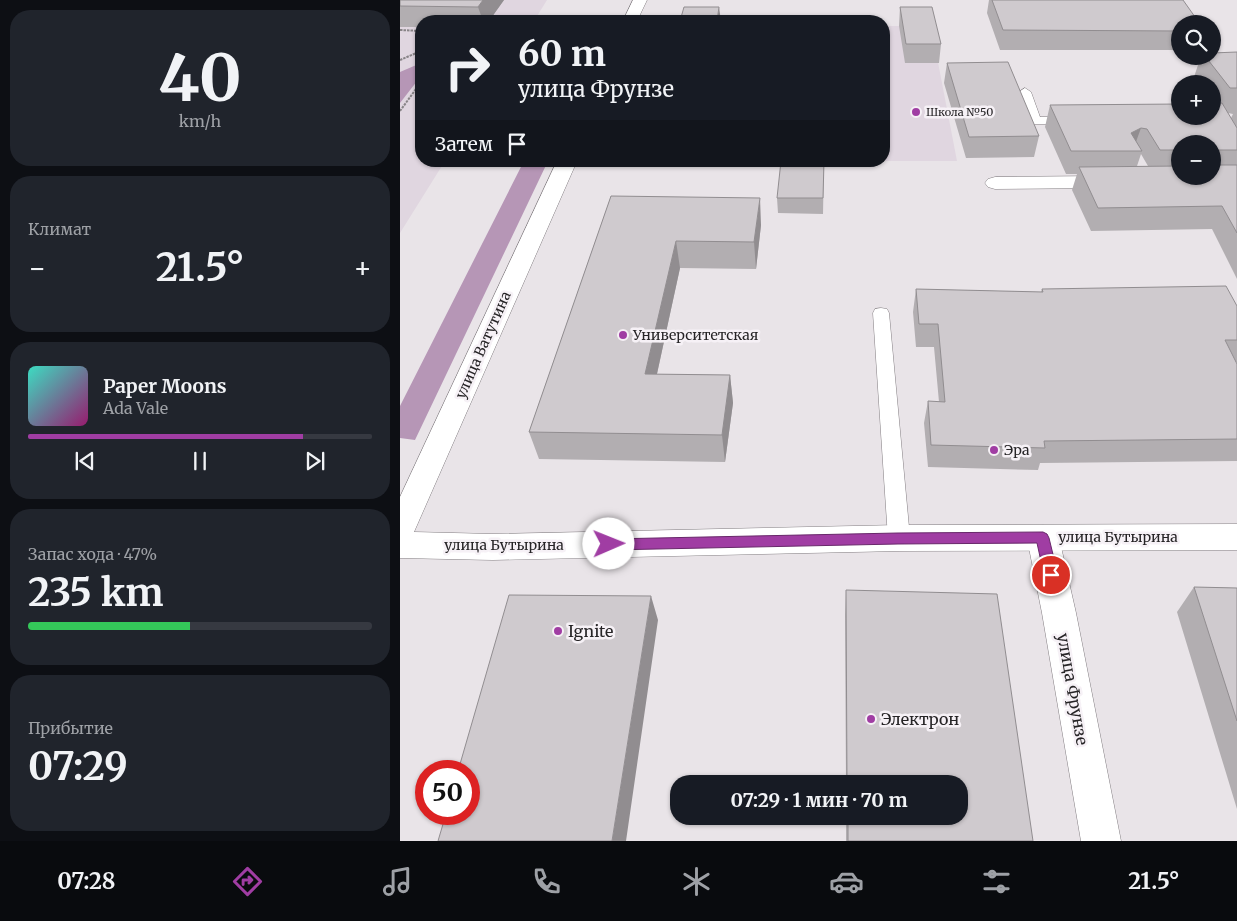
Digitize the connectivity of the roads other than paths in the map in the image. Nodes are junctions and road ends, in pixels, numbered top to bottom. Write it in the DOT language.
graph roads {
  1 [pos="640,0"];
  2 [pos="633,15"];
  3 [pos="1025,92"];
  4 [pos="1084,120"];
  5 [pos="564,167"];
  6 [pos="1128,181"];
  7 [pos="995,183"];
  8 [pos="880,313"];
  9 [pos="400,530"];
  10 [pos="1237,537"];
  11 [pos="898,538"];
  12 [pos="1043,538"];
  13 [pos="400,545"];
  14 [pos="1101,841"];
  1 -- 2 [label="main road"];
  3 -- 4 [label="lane"];
  5 -- 9 [label="main road, улица Ватутина"];
  6 -- 7 [label="main road"];
  8 -- 11 [label="lane"];
  10 -- 12 [label="main road, улица Бутырина"];
  11 -- 12 [label="main road, улица Бутырина"];
  11 -- 13 [label="main road, улица Бутырина"];
  12 -- 14 [label="main road, улица Фрунзе"];
}
